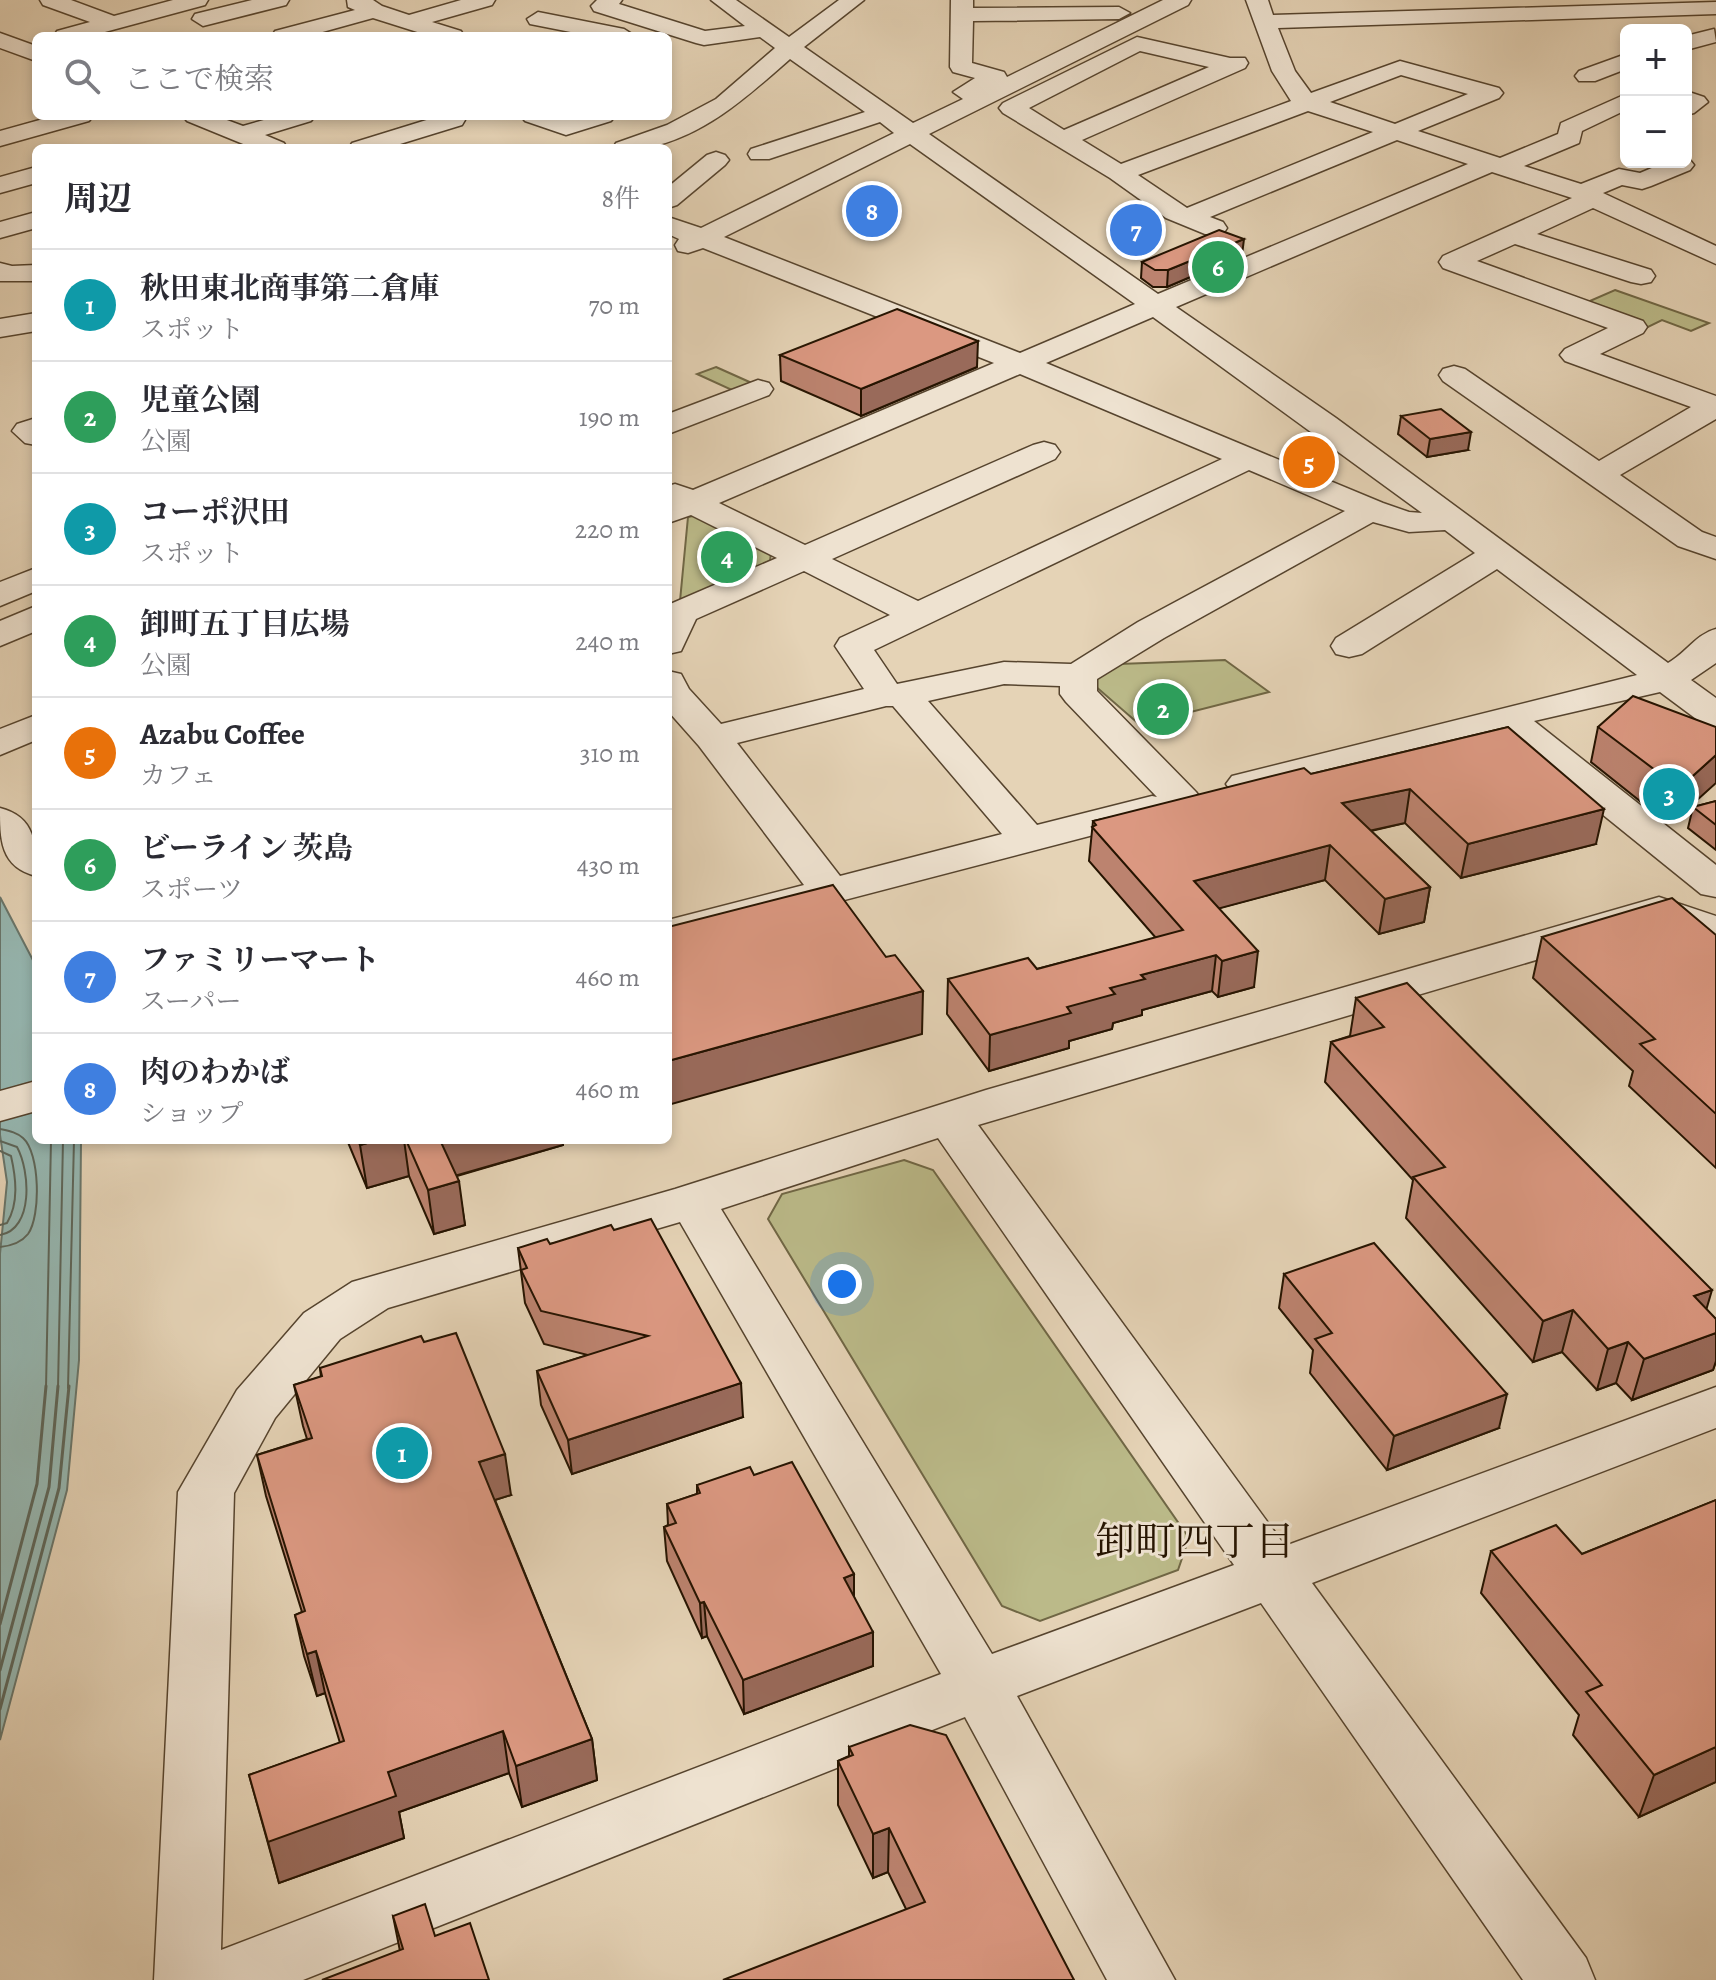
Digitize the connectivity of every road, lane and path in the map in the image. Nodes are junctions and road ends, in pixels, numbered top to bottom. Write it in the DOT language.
graph roads {
  1 [pos="51,0"];
  2 [pos="219,0"];
  3 [pos="278,0"];
  4 [pos="484,0"];
  5 [pos="611,0"];
  6 [pos="722,0"];
  7 [pos="853,0"];
  8 [pos="1180,0"];
  9 [pos="1491,0"];
  10 [pos="368,6"];
  11 [pos="962,8"];
  12 [pos="1716,8"];
  13 [pos="244,9"];
  14 [pos="200,10"];
  15 [pos="1640,10"];
  16 [pos="1261,11"];
  17 [pos="1119,13"];
  18 [pos="1532,15"];
  19 [pos="538,19"];
  20 [pos="112,23"];
  21 [pos="764,30"];
  22 [pos="431,31"];
  23 [pos="79,32"];
  24 [pos="294,32"];
  25 [pos="604,32"];
  26 [pos="1715,36"];
  27 [pos="1692,42"];
  28 [pos="1302,45"];
  29 [pos="1087,47"];
  30 [pos="1274,47"];
  31 [pos="789,48"];
  32 [pos="1040,48"];
  33 [pos="1386,48"];
  34 [pos="1231,65"];
  35 [pos="1400,68"];
  36 [pos="1308,103"];
  37 [pos="1620,104"];
  38 [pos="672,108"];
  39 [pos="701,117"];
  40 [pos="69,120"];
  41 [pos="204,120"];
  42 [pos="290,120"];
  43 [pos="453,120"];
  44 [pos="544,120"];
  45 [pos="591,120"];
  46 [pos="897,124"];
  47 [pos="1397,133"];
  48 [pos="240,135"];
  49 [pos="1064,139"];
  50 [pos="0,142"];
  51 [pos="264,144"];
  52 [pos="374,144"];
  53 [pos="636,144"];
  54 [pos="32,145"];
  55 [pos="760,154"];
  56 [pos="716,160"];
  57 [pos="1497,165"];
  58 [pos="1674,168"];
  59 [pos="1119,173"];
  60 [pos="32,176"];
  61 [pos="0,185"];
  62 [pos="1587,196"];
  63 [pos="672,197"];
  64 [pos="1187,217"];
  65 [pos="32,221"];
  66 [pos="672,226"];
  67 [pos="0,230"];
  68 [pos="1511,234"];
  69 [pos="704,237"];
  70 [pos="672,254"];
  71 [pos="1281,254"];
  72 [pos="1716,256"];
  73 [pos="0,271"];
  74 [pos="32,273"];
  75 [pos="1641,276"];
  76 [pos="1158,307"];
  77 [pos="32,323"];
  78 [pos="0,328"];
  79 [pos="1022,364"];
  80 [pos="1454,375"];
  81 [pos="758,389"];
  82 [pos="1716,406"];
  83 [pos="672,423"];
  84 [pos="1044,452"];
  85 [pos="1249,458"];
  86 [pos="1596,476"];
  87 [pos="676,502"];
  88 [pos="1371,510"];
  89 [pos="1450,519"];
  90 [pos="1716,549"];
  91 [pos="1497,554"];
  92 [pos="803,558"];
  93 [pos="32,580"];
  94 [pos="0,596"];
  95 [pos="918,615"];
  96 [pos="32,619"];
  97 [pos="672,634"];
  98 [pos="0,635"];
  99 [pos="1715,642"];
  100 [pos="1349,646"];
  101 [pos="1078,675"];
  102 [pos="1666,679"];
  103 [pos="672,692"];
  104 [pos="894,695"];
  105 [pos="1716,716"];
  106 [pos="1505,717"];
  107 [pos="32,728"];
  108 [pos="713,738"];
  109 [pos="0,743"];
  110 [pos="1182,800"];
  111 [pos="1029,841"];
  112 [pos="1716,885"];
  113 [pos="830,891"];
  114 [pos="672,932"];
  115 [pos="1716,934"];
  116 [pos="32,1097"];
  117 [pos="0,1106"];
  118 [pos="949,1119"];
  119 [pos="692,1201"];
  120 [pos="1716,1407"];
  121 [pos="1274,1572"];
  122 [pos="979,1685"];
  123 [pos="187,1980"];
  124 [pos="224,1980"];
  125 [pos="1142,1980"];
  126 [pos="1562,1980"];
  1 -- 20 [label="street"];
  2 -- 13 [label="street"];
  3 -- 13 [label="street"];
  4 -- 22 [label="street"];
  5 -- 21 [label="street"];
  6 -- 21 [label="street"];
  7 -- 31 [label="street"];
  8 -- 29 [label="street"];
  9 -- 18 [label="street"];
  10 -- 22 [label="street"];
  10 -- 24 [label="street"];
  11 -- 17 [label="street"];
  11 -- 46 [label="street"];
  12 -- 15 [label="street"];
  13 -- 14 [label="street"];
  14 -- 20 [label="street"];
  15 -- 18 [label="street"];
  15 -- 26 [label="street"];
  16 -- 18 [label="street"];
  16 -- 30 [label="street"];
  19 -- 25 [label="street"];
  20 -- 23 [label="street"];
  21 -- 31 [label="street"];
  26 -- 27 [label="street"];
  28 -- 30 [label="street"];
  29 -- 32 [label="street"];
  29 -- 46 [label="street"];
  30 -- 34 [label="street"];
  30 -- 36 [label="street"];
  31 -- 39 [label="street"];
  31 -- 46 [label="street"];
  33 -- 35 [label="street"];
  34 -- 49 [label="street"];
  34 -- 49 [label="street"];
  35 -- 36 [label="street"];
  35 -- 47 [label="street"];
  36 -- 47 [label="street"];
  36 -- 59 [label="street"];
  37 -- 57 [label="street"];
  38 -- 39 [label="street"];
  39 -- 53 [label="street"];
  40 -- 50 [label="street"];
  41 -- 48 [label="street"];
  42 -- 48 [label="street"];
  43 -- 52 [label="street"];
  44 -- 45 [label="street"];
  46 -- 55 [label="street"];
  46 -- 69 [label="street"];
  46 -- 76 [label="street"];
  47 -- 57 [label="street"];
  47 -- 64 [label="street"];
  48 -- 51 [label="street"];
  49 -- 59 [label="street"];
  50 -- 54 [label="street"];
  56 -- 63 [label="street"];
  57 -- 62 [label="street"];
  57 -- 71 [label="street"];
  58 -- 62 [label="street"];
  59 -- 64 [label="street"];
  60 -- 61 [label="street"];
  62 -- 68 [label="street"];
  62 -- 72 [label="street"];
  64 -- 71 [label="street"];
  65 -- 67 [label="street"];
  66 -- 69 [label="street"];
  68 -- 75 [label="street"];
  68 -- 82 [label="street"];
  69 -- 70 [label="street"];
  69 -- 79 [label="street"];
  71 -- 76 [label="street"];
  73 -- 74 [label="street"];
  76 -- 79 [label="street"];
  76 -- 89 [label="street"];
  77 -- 78 [label="street"];
  79 -- 85 [label="street"];
  79 -- 87 [label="street"];
  80 -- 86 [label="street"];
  81 -- 83 [label="street"];
  82 -- 86 [label="street"];
  84 -- 92 [label="street"];
  85 -- 88 [label="street"];
  85 -- 95 [label="street"];
  86 -- 90 [label="street"];
  87 -- 92 [label="street"];
  88 -- 89 [label="street"];
  88 -- 101 [label="street"];
  89 -- 91 [label="street"];
  91 -- 100 [label="street"];
  91 -- 102 [label="street"];
  92 -- 95 [label="street"];
  92 -- 97 [label="street"];
  93 -- 94 [label="street"];
  95 -- 104 [label="street"];
  96 -- 98 [label="street"];
  99 -- 102 [label="street"];
  101 -- 104 [label="street"];
  101 -- 110 [label="street"];
  102 -- 105 [label="street"];
  102 -- 106 [label="street"];
  103 -- 108 [label="street"];
  104 -- 108 [label="street"];
  104 -- 111 [label="street"];
  106 -- 110 [label="street"];
  106 -- 112 [label="street"];
  107 -- 109 [label="street"];
  108 -- 113 [label="street"];
  110 -- 111 [label="street"];
  111 -- 113 [label="street"];
  113 -- 114 [label="street"];
  115 -- 118 [label="street"];
  116 -- 117 [label="street"];
  118 -- 119 [label="street"];
  118 -- 121 [label="street"];
  119 -- 122 [label="street"];
  119 -- 123 [label="street"];
  120 -- 121 [label="street"];
  121 -- 122 [label="street"];
  121 -- 126 [label="street"];
  122 -- 124 [label="street"];
  122 -- 125 [label="street"];
}
